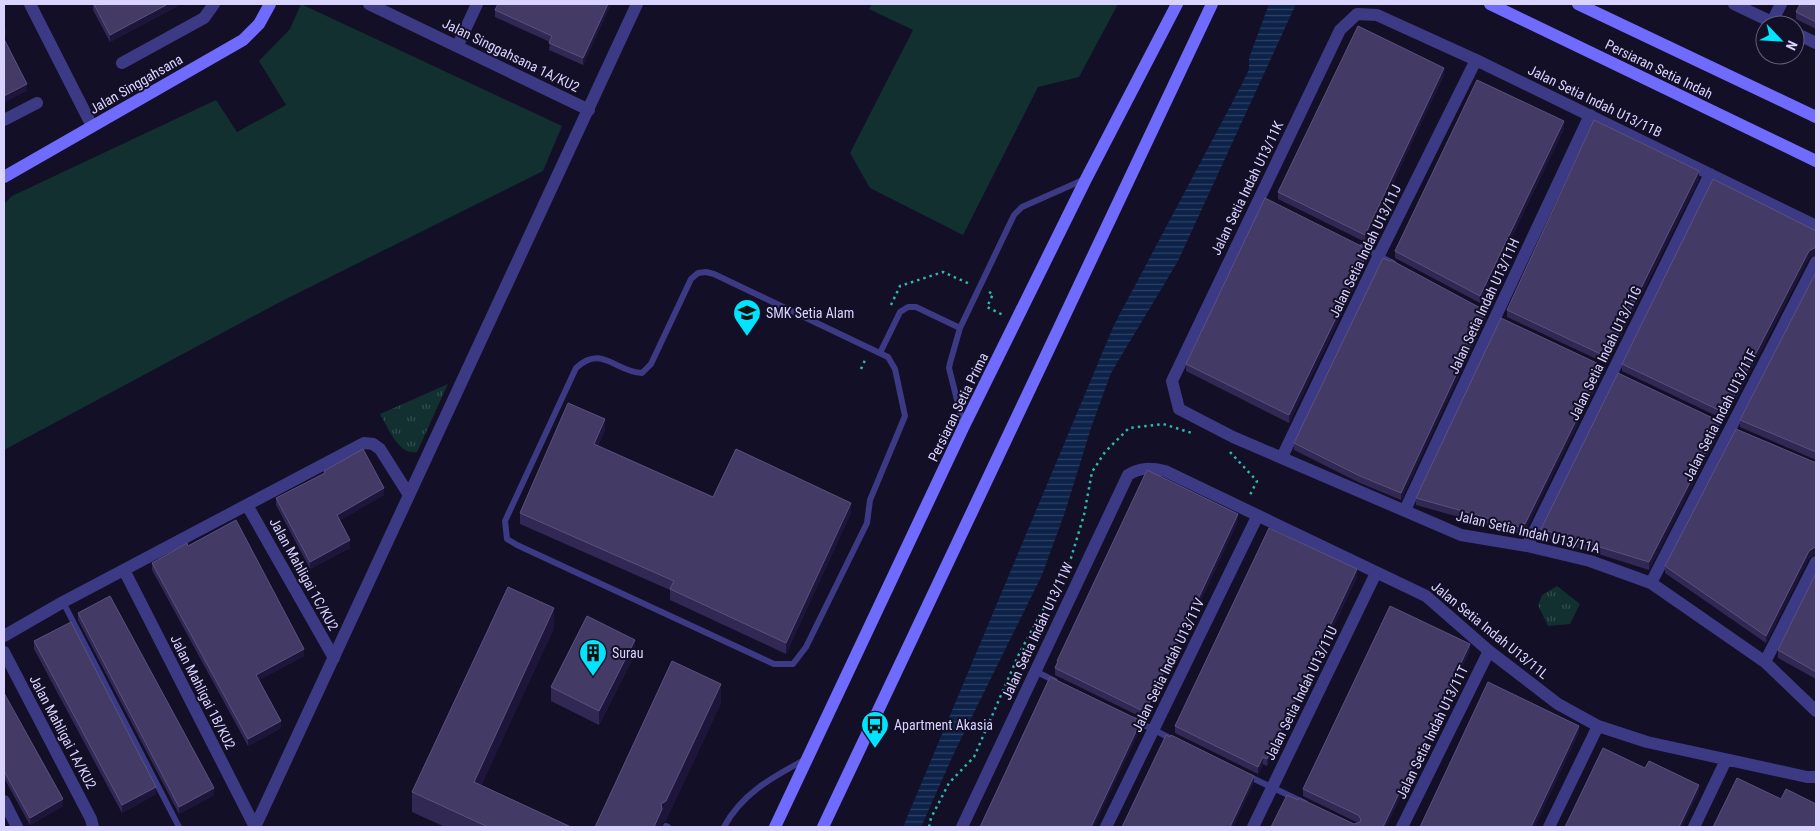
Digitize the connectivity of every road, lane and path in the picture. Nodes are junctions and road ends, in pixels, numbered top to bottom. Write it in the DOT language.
graph roads {
  1 [pos="30,4"];
  2 [pos="214,4"];
  3 [pos="270,4"];
  4 [pos="369,4"];
  5 [pos="477,4"];
  6 [pos="637,4"];
  7 [pos="1177,4"];
  8 [pos="1212,4"];
  9 [pos="1490,4"];
  10 [pos="1578,4"];
  11 [pos="1734,4"];
  12 [pos="1357,14"];
  13 [pos="1757,15"];
  14 [pos="458,45"];
  15 [pos="1476,60"];
  16 [pos="122,63"];
  17 [pos="37,103"];
  18 [pos="589,110"];
  19 [pos="1590,115"];
  20 [pos="1816,117"];
  21 [pos="4,120"];
  22 [pos="92,126"];
  23 [pos="1816,161"];
  24 [pos="1710,174"];
  25 [pos="4,177"];
  26 [pos="1086,179"];
  27 [pos="1816,226"];
  28 [pos="1353,243"];
  29 [pos="1379,255"];
  30 [pos="1816,262"];
  31 [pos="1404,268"];
  32 [pos="960,328"];
  33 [pos="880,353"];
  34 [pos="1172,381"];
  35 [pos="964,428"];
  36 [pos="1200,435"];
  37 [pos="1231,452"];
  38 [pos="1282,457"];
  39 [pos="1128,475"];
  40 [pos="1256,481"];
  41 [pos="410,495"];
  42 [pos="247,505"];
  43 [pos="1405,510"];
  44 [pos="1257,517"];
  45 [pos="1527,546"];
  46 [pos="1816,562"];
  47 [pos="124,570"];
  48 [pos="1376,572"];
  49 [pos="1651,582"];
  50 [pos="63,602"];
  51 [pos="4,636"];
  52 [pos="1489,651"];
  53 [pos="4,652"];
  54 [pos="334,658"];
  55 [pos="1765,662"];
  56 [pos="1035,671"];
  57 [pos="1060,684"];
  58 [pos="1816,711"];
  59 [pos="1128,718"];
  60 [pos="1598,726"];
  61 [pos="1153,730"];
  62 [pos="1179,742"];
  63 [pos="808,758"];
  64 [pos="1726,760"];
  65 [pos="1238,771"];
  66 [pos="1816,777"];
  67 [pos="1272,788"];
  68 [pos="4,801"];
  69 [pos="1314,808"];
  70 [pos="17,827"];
  71 [pos="93,827"];
  72 [pos="179,827"];
  73 [pos="255,827"];
  74 [pos="724,827"];
  75 [pos="775,827"];
  76 [pos="823,827"];
  77 [pos="929,827"];
  78 [pos="962,827"];
  79 [pos="1106,827"];
  80 [pos="1254,827"];
  81 [pos="1402,827"];
  82 [pos="1550,827"];
  83 [pos="1694,827"];
  1 -- 22 [label="street"];
  2 -- 16 [label="street"];
  3 -- 22 [label="street, Jalan Singgahsana"];
  4 -- 14 [label="street, Jalan Singgahsana 1A/KU2"];
  5 -- 14 [label="street"];
  6 -- 18 [label="street, Jalan Singgahsana 1A/KU2"];
  7 -- 26 [label="street, Persiaran Setia Prima"];
  8 -- 76 [label="street"];
  9 -- 23 [label="street, Persiaran Setia Indah"];
  10 -- 20 [label="street, Persiaran Setia Indah"];
  11 -- 13 [label="street"];
  12 -- 15 [label="street, Jalan Setia Indah U13/11B"];
  12 -- 34 [label="street, Jalan Setia Indah U13/11K"];
  14 -- 18 [label="street, Jalan Singgahsana 1A/KU2"];
  15 -- 19 [label="street, Jalan Setia Indah U13/11B"];
  15 -- 29 [label="street, Jalan Setia Indah U13/11J"];
  17 -- 21 [label="street"];
  18 -- 41 [label="street"];
  19 -- 24 [label="street, Jalan Setia Indah U13/11B"];
  19 -- 43 [label="street, Jalan Setia Indah U13/11H"];
  22 -- 25 [label="street, Jalan Singgahsana"];
  24 -- 27 [label="street, Jalan Setia Indah U13/11B"];
  24 -- 45 [label="street, Jalan Setia Indah U13/11G"];
  26 -- 32 [label="lane"];
  26 -- 35 [label="street, Persiaran Setia Prima"];
  28 -- 29 [label="lane"];
  29 -- 31 [label="lane"];
  29 -- 38 [label="street, Jalan Setia Indah U13/11J"];
  30 -- 49 [label="street, Jalan Setia Indah U13/11F"];
  32 -- 33 [label="lane"];
  32 -- 35 [label="lane"];
  33 -- 33 [label="lane"];
  34 -- 38 [label="street, Jalan Setia Indah U13/11A"];
  35 -- 63 [label="street, Persiaran Setia Prima"];
  36 -- 77 [label="path"];
  37 -- 40 [label="path"];
  38 -- 43 [label="street, Jalan Setia Indah U13/11A"];
  39 -- 44 [label="street, Jalan Setia Indah U13/11L"];
  39 -- 56 [label="street, Jalan Setia Indah U13/11W"];
  41 -- 42 [label="street"];
  41 -- 54 [label="street"];
  42 -- 47 [label="street"];
  42 -- 54 [label="street, Jalan Mahligai 1C/KU2"];
  43 -- 45 [label="street, Jalan Setia Indah U13/11A"];
  44 -- 48 [label="street, Jalan Setia Indah U13/11L"];
  44 -- 61 [label="street, Jalan Setia Indah U13/11V"];
  45 -- 49 [label="street, Jalan Setia Indah U13/11A"];
  46 -- 55 [label="street"];
  47 -- 50 [label="street"];
  47 -- 73 [label="street, Jalan Mahligai 1B/KU2"];
  48 -- 52 [label="street, Jalan Setia Indah U13/11L"];
  48 -- 67 [label="street, Jalan Setia Indah U13/11U"];
  49 -- 55 [label="street, Jalan Setia Indah U13/11A"];
  50 -- 51 [label="street"];
  50 -- 72 [label="lane"];
  52 -- 60 [label="street, Jalan Setia Indah U13/11L"];
  52 -- 81 [label="street, Jalan Setia Indah U13/11T"];
  53 -- 71 [label="street, Jalan Mahligai 1A/KU2"];
  54 -- 73 [label="street"];
  55 -- 58 [label="street, Jalan Setia Indah U13/11A"];
  56 -- 57 [label="lane"];
  56 -- 78 [label="street, Jalan Setia Indah U13/11W"];
  59 -- 61 [label="lane"];
  60 -- 64 [label="street, Jalan Setia Indah U13/11L"];
  60 -- 82 [label="street"];
  61 -- 62 [label="lane"];
  61 -- 79 [label="street, Jalan Setia Indah U13/11V"];
  63 -- 74 [label="lane"];
  63 -- 75 [label="street, Persiaran Setia Prima"];
  64 -- 66 [label="street, Jalan Setia Indah U13/11L"];
  64 -- 83 [label="street"];
  65 -- 67 [label="lane"];
  67 -- 69 [label="lane"];
  67 -- 80 [label="street, Jalan Setia Indah U13/11U"];
  68 -- 70 [label="street"];
}
